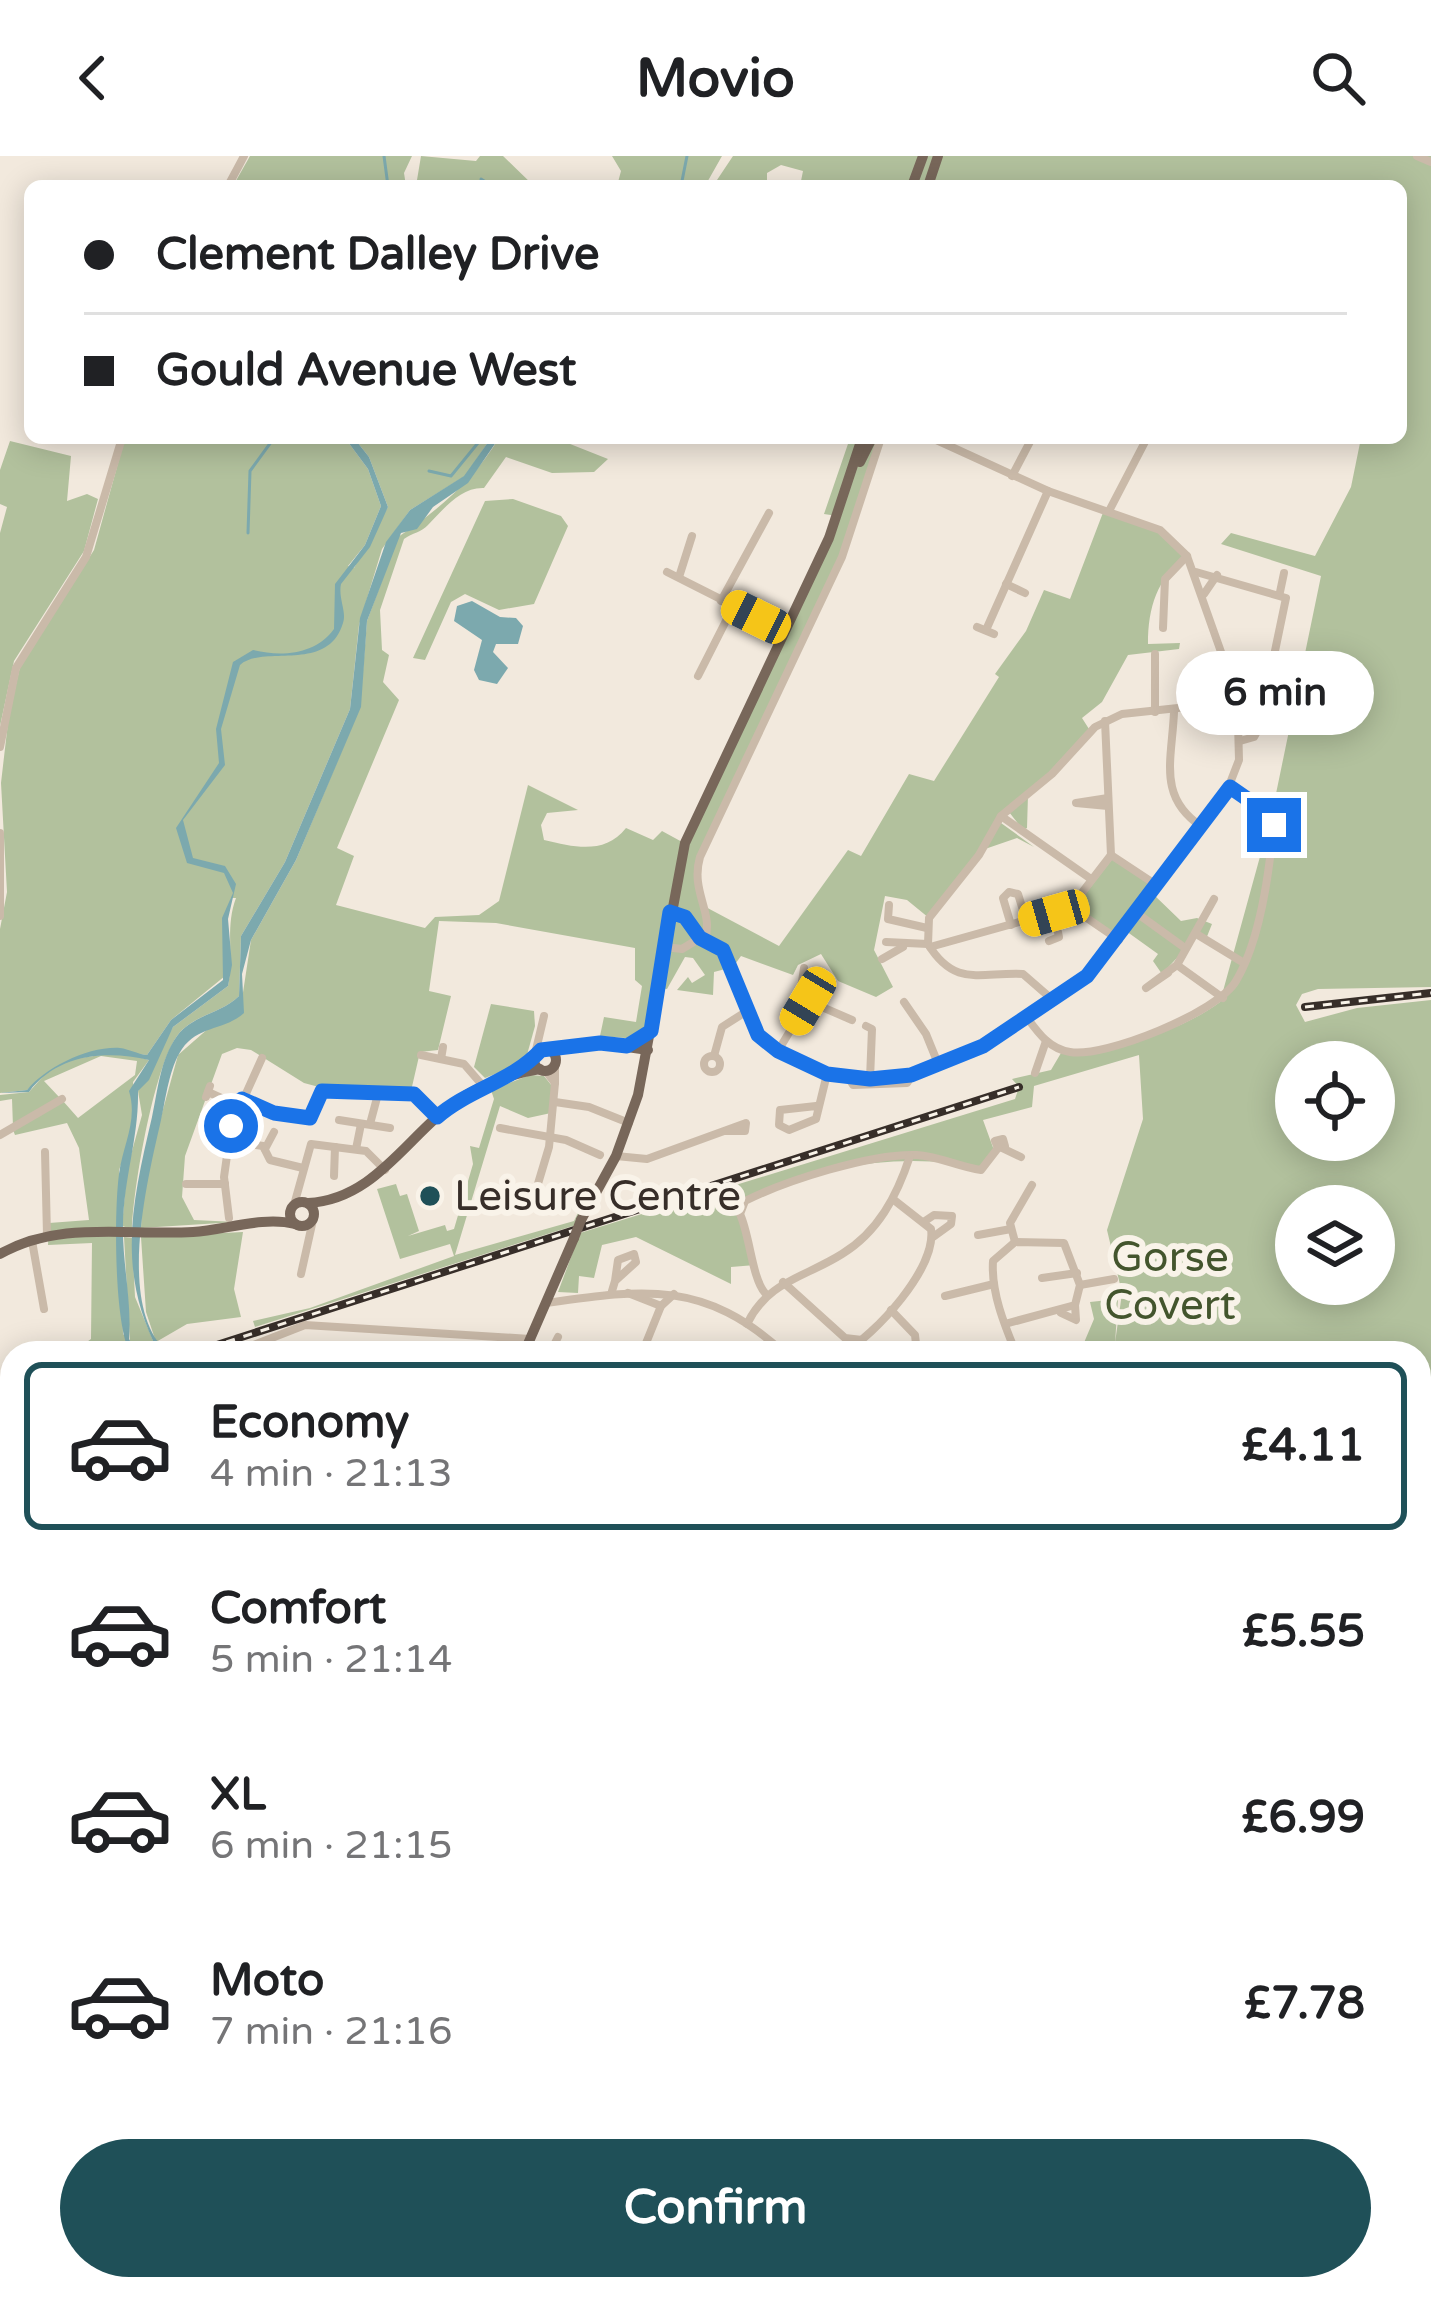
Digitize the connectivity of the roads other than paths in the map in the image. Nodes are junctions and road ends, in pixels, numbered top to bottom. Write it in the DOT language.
graph roads {
  1 [pos="1417,156"];
  2 [pos="1431,162"];
  3 [pos="120,444"];
  4 [pos="861,444"];
  5 [pos="869,444"];
  6 [pos="879,444"];
  7 [pos="945,444"];
  8 [pos="1029,444"];
  9 [pos="1144,444"];
  10 [pos="855,470"];
  11 [pos="1012,476"];
  12 [pos="1048,491"];
  13 [pos="1108,512"];
  14 [pos="764,518"];
  15 [pos="688,539"];
  16 [pos="1187,556"];
  17 [pos="667,572"];
  18 [pos="1196,572"];
  19 [pos="1284,573"];
  20 [pos="1216,575"];
  21 [pos="679,578"];
  22 [pos="1006,584"];
  23 [pos="1280,592"];
  24 [pos="1025,593"];
  25 [pos="1204,594"];
  26 [pos="721,601"];
  27 [pos="734,607"];
  28 [pos="1163,628"];
  29 [pos="985,630"];
  30 [pos="786,632"];
  31 [pos="1155,654"];
  32 [pos="705,662"];
  33 [pos="716,666"];
  34 [pos="698,676"];
  35 [pos="1122,697"];
  36 [pos="1234,702"];
  37 [pos="1155,712"];
  38 [pos="1174,712"];
  39 [pos="1122,714"];
  40 [pos="1105,721"];
  41 [pos="1240,741"];
  42 [pos="0,747"];
  43 [pos="1230,787"];
  44 [pos="1001,816"];
  45 [pos="1202,827"];
  46 [pos="0,833"];
  47 [pos="1111,855"];
  48 [pos="1090,879"];
  49 [pos="1158,886"];
  50 [pos="1214,899"];
  51 [pos="889,905"];
  52 [pos="1073,907"];
  53 [pos="670,912"];
  54 [pos="1054,913"];
  55 [pos="1138,914"];
  56 [pos="0,916"];
  57 [pos="1026,920"];
  58 [pos="1011,925"];
  59 [pos="692,927"];
  60 [pos="927,928"];
  61 [pos="1198,935"];
  62 [pos="703,939"];
  63 [pos="1119,940"];
  64 [pos="1049,941"];
  65 [pos="886,942"];
  66 [pos="690,944"];
  67 [pos="928,946"];
  68 [pos="664,947"];
  69 [pos="903,947"];
  70 [pos="1185,948"];
  71 [pos="882,959"];
  72 [pos="1244,962"];
  73 [pos="1177,964"];
  74 [pos="804,968"];
  75 [pos="1168,973"];
  76 [pos="1223,998"];
  77 [pos="808,1001"];
  78 [pos="1054,1001"];
  79 [pos="904,1002"];
  80 [pos="747,1011"];
  81 [pos="544,1016"];
  82 [pos="1028,1019"];
  83 [pos="852,1020"];
  84 [pos="866,1026"];
  85 [pos="651,1031"];
  86 [pos="1046,1041"];
  87 [pos="627,1046"];
  88 [pos="443,1047"];
  89 [pos="648,1050"];
  90 [pos="778,1051"];
  91 [pos="421,1055"];
  92 [pos="714,1056"];
  93 [pos="262,1058"];
  94 [pos="441,1059"];
  95 [pos="545,1059"];
  96 [pos="938,1066"];
  97 [pos="1035,1073"];
  98 [pos="827,1074"];
  99 [pos="911,1075"];
  100 [pos="848,1077"];
  101 [pos="870,1079"];
  102 [pos="483,1087"];
  103 [pos="208,1092"];
  104 [pos="378,1094"];
  105 [pos="62,1099"];
  106 [pos="241,1102"];
  107 [pos="555,1102"];
  108 [pos="816,1106"];
  109 [pos="437,1117"];
  110 [pos="339,1120"];
  111 [pos="629,1123"];
  112 [pos="365,1124"];
  113 [pos="390,1128"];
  114 [pos="500,1128"];
  115 [pos="727,1131"];
  116 [pos="274,1132"];
  117 [pos="0,1135"];
  118 [pos="550,1138"];
  119 [pos="230,1141"];
  120 [pos="335,1147"];
  121 [pos="265,1149"];
  122 [pos="356,1149"];
  123 [pos="45,1152"];
  124 [pos="600,1154"];
  125 [pos="910,1155"];
  126 [pos="616,1156"];
  127 [pos="1021,1156"];
  128 [pos="894,1157"];
  129 [pos="303,1168"];
  130 [pos="385,1170"];
  131 [pos="330,1172"];
  132 [pos="904,1173"];
  133 [pos="225,1184"];
  134 [pos="186,1185"];
  135 [pos="1032,1185"];
  136 [pos="893,1198"];
  137 [pos="325,1201"];
  138 [pos="536,1201"];
  139 [pos="298,1209"];
  140 [pos="904,1211"];
  141 [pos="884,1214"];
  142 [pos="229,1218"];
  143 [pos="314,1218"];
  144 [pos="926,1221"];
  145 [pos="1010,1229"];
  146 [pos="47,1235"];
  147 [pos="978,1235"];
  148 [pos="933,1237"];
  149 [pos="307,1238"];
  150 [pos="32,1240"];
  151 [pos="1015,1242"];
  152 [pos="0,1254"];
  153 [pos="1077,1273"];
  154 [pos="301,1274"];
  155 [pos="1042,1279"];
  156 [pos="1114,1279"];
  157 [pos="783,1282"];
  158 [pos="994,1284"];
  159 [pos="1080,1285"];
  160 [pos="616,1288"];
  161 [pos="765,1293"];
  162 [pos="674,1294"];
  163 [pos="945,1296"];
  164 [pos="548,1298"];
  165 [pos="661,1306"];
  166 [pos="44,1309"];
  167 [pos="891,1310"];
  168 [pos="746,1324"];
  169 [pos="1005,1324"];
  170 [pos="558,1337"];
  171 [pos="845,1338"];
  172 [pos="530,1339"];
  173 [pos="863,1340"];
  174 [pos="264,1341"];
  175 [pos="556,1341"];
  176 [pos="647,1341"];
  177 [pos="768,1341"];
  178 [pos="845,1341"];
  179 [pos="914,1341"];
  180 [pos="1011,1341"];
  1 -- 2 [label="street"];
  3 -- 42 [label="street"];
  4 -- 10 [label="main road"];
  5 -- 10 [label="main road"];
  6 -- 62 [label="street"];
  7 -- 11 [label="street"];
  8 -- 11 [label="street"];
  9 -- 13 [label="street"];
  10 -- 30 [label="main road"];
  11 -- 12 [label="street"];
  12 -- 13 [label="street"];
  12 -- 22 [label="street"];
  13 -- 16 [label="street"];
  14 -- 26 [label="street"];
  15 -- 21 [label="street"];
  16 -- 18 [label="street"];
  16 -- 28 [label="street"];
  17 -- 21 [label="street"];
  18 -- 20 [label="street"];
  18 -- 25 [label="street"];
  19 -- 23 [label="street"];
  20 -- 23 [label="street"];
  20 -- 25 [label="street"];
  21 -- 26 [label="street"];
  22 -- 24 [label="street"];
  22 -- 29 [label="street"];
  23 -- 41 [label="street"];
  25 -- 36 [label="street"];
  26 -- 27 [label="street"];
  27 -- 30 [label="street"];
  27 -- 32 [label="street"];
  30 -- 53 [label="main road"];
  31 -- 37 [label="street"];
  32 -- 33 [label="street"];
  32 -- 34 [label="street"];
  35 -- 39 [label="street"];
  36 -- 38 [label="street"];
  36 -- 41 [label="street"];
  37 -- 38 [label="street"];
  37 -- 39 [label="street"];
  38 -- 45 [label="street"];
  39 -- 40 [label="street"];
  40 -- 44 [label="street"];
  40 -- 47 [label="street"];
  41 -- 43 [label="street"];
  43 -- 45 [label="street"];
  43 -- 72 [label="street"];
  44 -- 48 [label="street"];
  44 -- 60 [label="street"];
  45 -- 49 [label="street"];
  46 -- 56 [label="street"];
  47 -- 48 [label="street"];
  47 -- 49 [label="street"];
  48 -- 52 [label="street"];
  49 -- 55 [label="street"];
  50 -- 61 [label="street"];
  51 -- 60 [label="street"];
  52 -- 54 [label="street"];
  52 -- 63 [label="street"];
  53 -- 59 [label="street"];
  53 -- 68 [label="main road"];
  54 -- 57 [label="street"];
  54 -- 64 [label="street"];
  55 -- 63 [label="street"];
  55 -- 70 [label="street"];
  57 -- 58 [label="street"];
  57 -- 58 [label="street"];
  58 -- 67 [label="street"];
  59 -- 62 [label="street"];
  59 -- 66 [label="street"];
  60 -- 67 [label="street"];
  61 -- 70 [label="street"];
  61 -- 72 [label="street"];
  62 -- 66 [label="street"];
  62 -- 80 [label="street"];
  63 -- 78 [label="street"];
  65 -- 69 [label="street"];
  66 -- 68 [label="street"];
  67 -- 69 [label="street"];
  67 -- 78 [label="street"];
  68 -- 85 [label="main road"];
  69 -- 71 [label="street"];
  70 -- 73 [label="street"];
  72 -- 76 [label="street"];
  73 -- 75 [label="street"];
  73 -- 76 [label="street"];
  74 -- 77 [label="street"];
  76 -- 86 [label="street"];
  77 -- 83 [label="street"];
  77 -- 90 [label="street"];
  78 -- 82 [label="street"];
  79 -- 96 [label="street"];
  80 -- 90 [label="street"];
  80 -- 92 [label="street"];
  81 -- 95 [label="street"];
  82 -- 86 [label="street"];
  82 -- 96 [label="street"];
  84 -- 101 [label="street"];
  85 -- 87 [label="main road"];
  85 -- 89 [label="main road"];
  86 -- 97 [label="street"];
  87 -- 89 [label="main road"];
  87 -- 95 [label="main road"];
  88 -- 94 [label="street"];
  89 -- 111 [label="main road"];
  90 -- 98 [label="street"];
  91 -- 94 [label="street"];
  93 -- 106 [label="street"];
  94 -- 102 [label="street"];
  95 -- 102 [label="main road"];
  95 -- 107 [label="street"];
  96 -- 99 [label="street"];
  98 -- 100 [label="street"];
  98 -- 108 [label="street"];
  99 -- 100 [label="street"];
  99 -- 101 [label="street"];
  100 -- 101 [label="street"];
  102 -- 109 [label="main road"];
  103 -- 106 [label="street"];
  104 -- 106 [label="street"];
  104 -- 109 [label="street"];
  104 -- 112 [label="street"];
  105 -- 117 [label="street"];
  106 -- 119 [label="street"];
  107 -- 111 [label="street"];
  107 -- 118 [label="street"];
  108 -- 108 [label="street"];
  109 -- 130 [label="main road"];
  110 -- 112 [label="street"];
  111 -- 126 [label="main road"];
  112 -- 113 [label="street"];
  112 -- 122 [label="street"];
  114 -- 118 [label="street"];
  115 -- 126 [label="street"];
  116 -- 121 [label="street"];
  118 -- 124 [label="street"];
  118 -- 138 [label="street"];
  119 -- 121 [label="street"];
  119 -- 133 [label="street"];
  120 -- 122 [label="street"];
  120 -- 129 [label="street"];
  120 -- 131 [label="street"];
  121 -- 129 [label="street"];
  122 -- 130 [label="street"];
  123 -- 146 [label="street"];
  125 -- 127 [label="street"];
  125 -- 128 [label="street"];
  125 -- 132 [label="street"];
  126 -- 164 [label="main road, bridge"];
  128 -- 132 [label="street"];
  128 -- 161 [label="street"];
  129 -- 139 [label="street"];
  130 -- 137 [label="main road"];
  132 -- 136 [label="street"];
  133 -- 134 [label="street"];
  133 -- 142 [label="street"];
  135 -- 145 [label="street"];
  136 -- 140 [label="street"];
  136 -- 141 [label="street"];
  137 -- 139 [label="main road"];
  137 -- 143 [label="main road"];
  139 -- 143 [label="main road"];
  139 -- 143 [label="main road"];
  139 -- 146 [label="main road"];
  139 -- 149 [label="street"];
  140 -- 141 [label="street"];
  140 -- 144 [label="street"];
  141 -- 157 [label="street"];
  143 -- 149 [label="street"];
  144 -- 148 [label="street"];
  144 -- 148 [label="street"];
  145 -- 147 [label="street"];
  145 -- 151 [label="street"];
  146 -- 150 [label="main road"];
  148 -- 167 [label="street"];
  149 -- 154 [label="street"];
  150 -- 152 [label="main road"];
  150 -- 166 [label="street"];
  151 -- 153 [label="street"];
  151 -- 158 [label="street"];
  153 -- 155 [label="street"];
  153 -- 159 [label="street"];
  156 -- 159 [label="street"];
  157 -- 161 [label="street"];
  157 -- 171 [label="street"];
  158 -- 163 [label="street"];
  158 -- 169 [label="street"];
  159 -- 169 [label="street"];
  160 -- 162 [label="street"];
  160 -- 164 [label="street"];
  160 -- 165 [label="street"];
  161 -- 168 [label="street"];
  162 -- 165 [label="street"];
  162 -- 168 [label="street"];
  164 -- 172 [label="main road"];
  165 -- 176 [label="street"];
  167 -- 173 [label="street"];
  167 -- 179 [label="street"];
  168 -- 177 [label="street"];
  169 -- 180 [label="street"];
  170 -- 175 [label="street"];
  171 -- 173 [label="street"];
  171 -- 178 [label="street"];
  172 -- 174 [label="street"];
}
